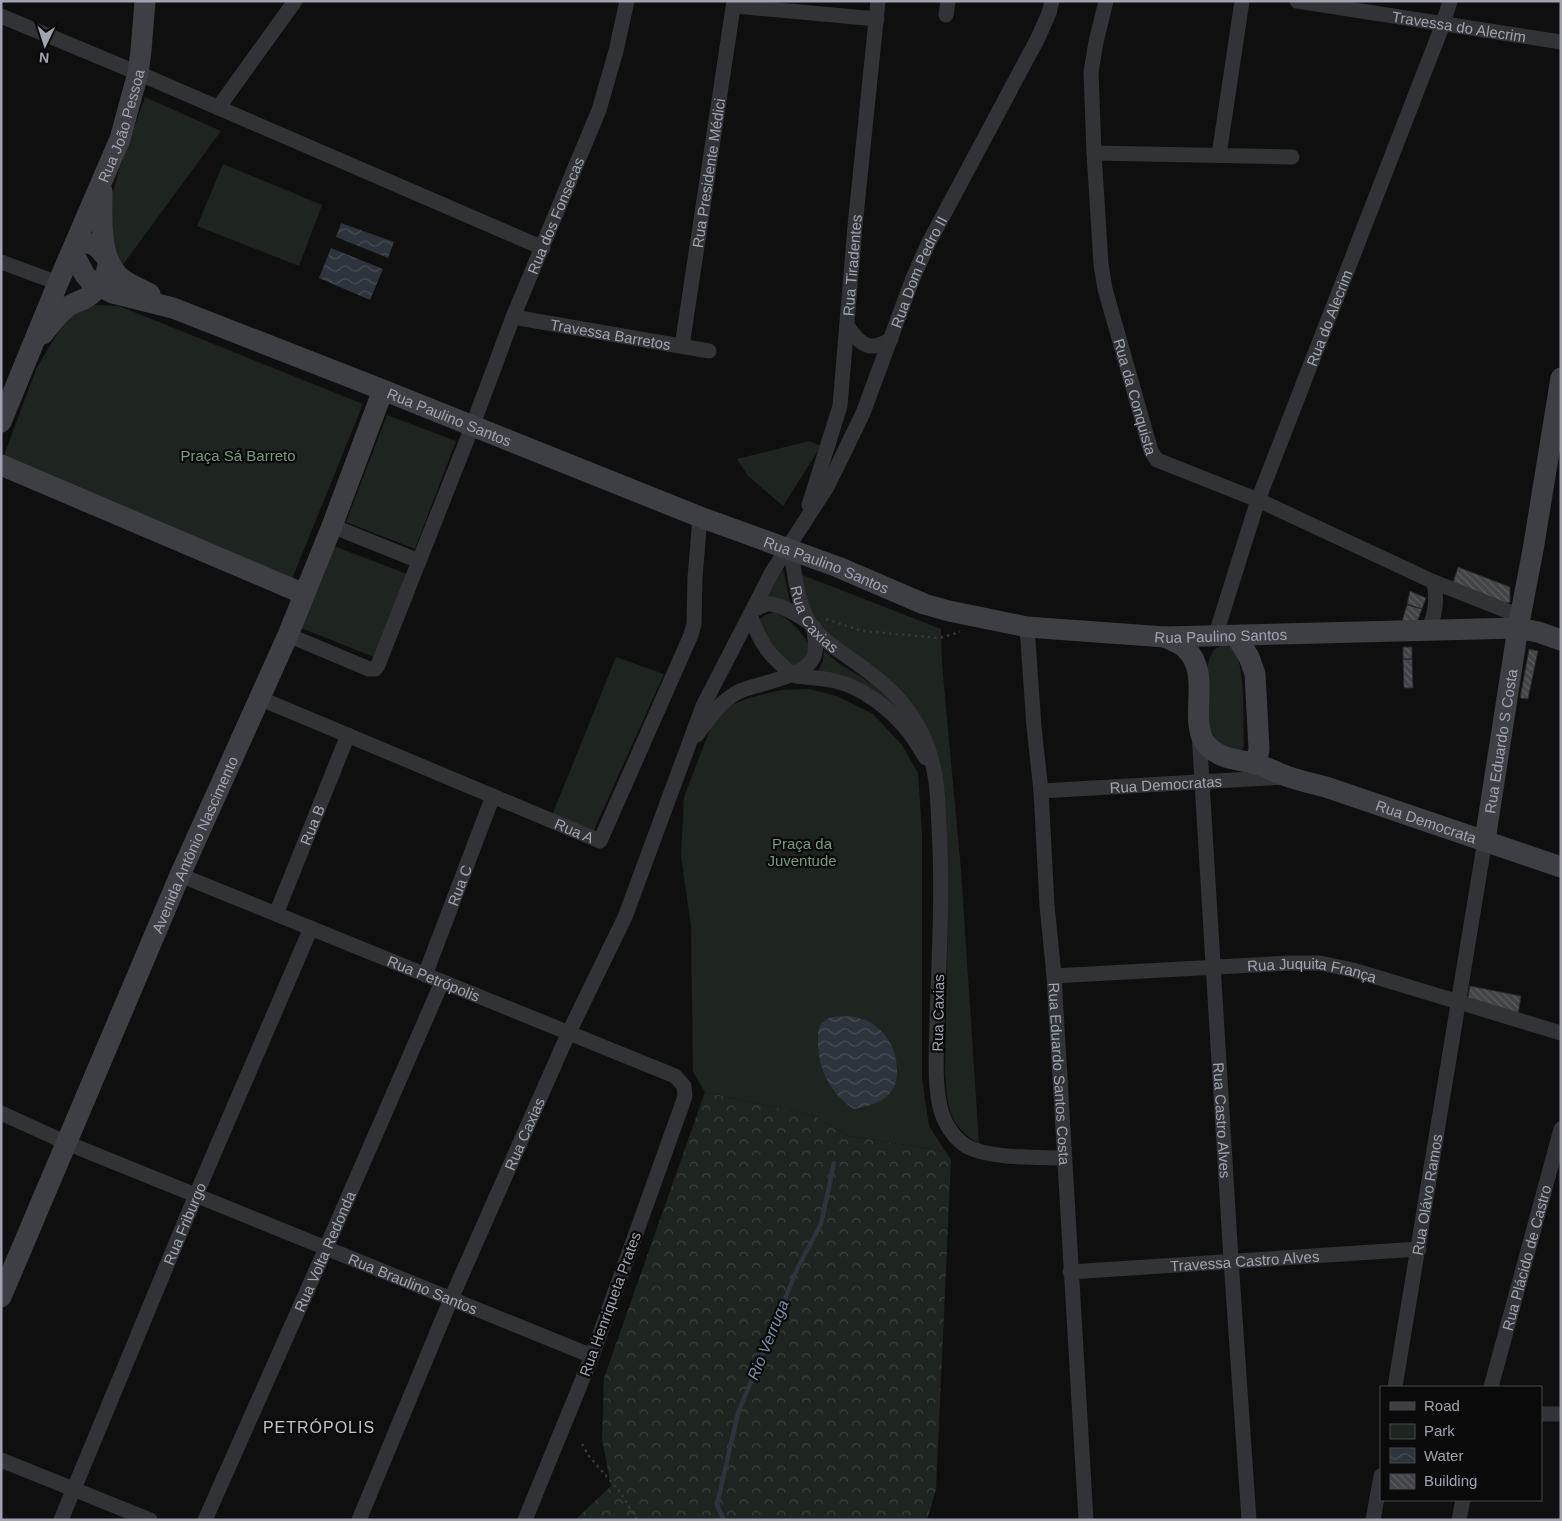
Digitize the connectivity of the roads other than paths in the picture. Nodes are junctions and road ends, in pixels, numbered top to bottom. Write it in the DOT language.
graph roads {
  1 [pos="145,1"];
  2 [pos="294,1"];
  3 [pos="627,1"];
  4 [pos="878,1"];
  5 [pos="1052,1"];
  6 [pos="1106,1"];
  7 [pos="1242,1"];
  8 [pos="1297,1"];
  9 [pos="1450,1"];
  10 [pos="734,4"];
  11 [pos="1,16"];
  12 [pos="877,19"];
  13 [pos="1443,24"];
  14 [pos="1561,42"];
  15 [pos="138,73"];
  16 [pos="218,108"];
  17 [pos="1094,153"];
  18 [pos="1219,155"];
  19 [pos="1292,157"];
  20 [pos="102,180"];
  21 [pos="74,248"];
  22 [pos="543,248"];
  23 [pos="1,262"];
  24 [pos="109,262"];
  25 [pos="58,283"];
  26 [pos="99,286"];
  27 [pos="173,308"];
  28 [pos="513,317"];
  29 [pos="848,327"];
  30 [pos="891,339"];
  31 [pos="682,346"];
  32 [pos="30,350"];
  33 [pos="709,351"];
  34 [pos="1561,378"];
  35 [pos="383,390"];
  36 [pos="1559,400"];
  37 [pos="3,414"];
  38 [pos="472,427"];
  39 [pos="1,465"];
  40 [pos="1258,500"];
  41 [pos="700,517"];
  42 [pos="802,525"];
  43 [pos="332,526"];
  44 [pos="790,544"];
  45 [pos="419,561"];
  46 [pos="1434,582"];
  47 [pos="304,594"];
  48 [pos="752,612"];
  49 [pos="809,620"];
  50 [pos="1519,622"];
  51 [pos="1027,627"];
  52 [pos="1428,630"];
  53 [pos="288,635"];
  54 [pos="1226,636"];
  55 [pos="1165,637"];
  56 [pos="1561,640"];
  57 [pos="792,674"];
  58 [pos="1200,691"];
  59 [pos="259,698"];
  60 [pos="1198,721"];
  61 [pos="348,735"];
  62 [pos="687,748"];
  63 [pos="1256,764"];
  64 [pos="935,772"];
  65 [pos="1290,777"];
  66 [pos="1201,782"];
  67 [pos="1041,791"];
  68 [pos="493,796"];
  69 [pos="1485,840"];
  70 [pos="1561,867"];
  71 [pos="180,875"];
  72 [pos="276,914"];
  73 [pos="311,928"];
  74 [pos="1214,966"];
  75 [pos="425,975"];
  76 [pos="1054,976"];
  77 [pos="442,982"];
  78 [pos="1458,1002"];
  79 [pos="569,1032"];
  80 [pos="1561,1033"];
  81 [pos="684,1086"];
  82 [pos="1,1113"];
  83 [pos="1561,1129"];
  84 [pos="67,1143"];
  85 [pos="1064,1158"];
  86 [pos="196,1195"];
  87 [pos="326,1248"];
  88 [pos="1419,1248"];
  89 [pos="1231,1260"];
  90 [pos="1070,1272"];
  91 [pos="1,1297"];
  92 [pos="451,1299"];
  93 [pos="592,1356"];
  94 [pos="1396,1386"];
  95 [pos="1491,1386"];
  96 [pos="1542,1414"];
  97 [pos="1561,1414"];
  98 [pos="1,1460"];
  99 [pos="1380,1482"];
  100 [pos="74,1489"];
  101 [pos="1464,1501"];
  102 [pos="61,1520"];
  103 [pos="150,1520"];
  104 [pos="205,1520"];
  105 [pos="359,1520"];
  106 [pos="525,1520"];
  107 [pos="1086,1520"];
  108 [pos="1249,1520"];
  109 [pos="1373,1520"];
  110 [pos="1459,1520"];
  1 -- 15 [label="main road, Rua João Pessoa"];
  2 -- 16 [label="street"];
  3 -- 22 [label="street, Rua dos Fonsecas"];
  4 -- 12 [label="street, Rua Tiradentes"];
  5 -- 30 [label="street, Rua Dom Pedro II"];
  6 -- 17 [label="street, Rua da Conquista"];
  7 -- 18 [label="street"];
  8 -- 13 [label="street, Travessa do Alecrim"];
  9 -- 13 [label="street, Rua do Alecrim"];
  10 -- 12 [label="street"];
  10 -- 31 [label="street, Rua Presidente Médici"];
  11 -- 15 [label="street"];
  12 -- 29 [label="street, Rua Tiradentes"];
  13 -- 14 [label="street, Travessa do Alecrim"];
  13 -- 40 [label="street, Rua do Alecrim"];
  15 -- 16 [label="street"];
  15 -- 20 [label="main road, Rua João Pessoa"];
  16 -- 22 [label="street"];
  17 -- 18 [label="street"];
  17 -- 40 [label="street, Rua da Conquista"];
  18 -- 19 [label="street"];
  20 -- 21 [label="main road, Rua João Pessoa"];
  20 -- 24 [label="main road, Rua Paulino Santos"];
  21 -- 24 [label="main road"];
  21 -- 25 [label="main road"];
  21 -- 26 [label="main road, Rua Paulino Santos"];
  22 -- 28 [label="street, Rua dos Fonsecas"];
  23 -- 25 [label="street"];
  24 -- 26 [label="main road"];
  24 -- 27 [label="main road, Rua Paulino Santos"];
  25 -- 32 [label="main road"];
  26 -- 27 [label="main road, Rua Paulino Santos"];
  26 -- 32 [label="main road"];
  27 -- 35 [label="main road, Rua Paulino Santos"];
  28 -- 31 [label="street, Travessa Barretos"];
  28 -- 38 [label="street, Rua dos Fonsecas"];
  29 -- 30 [label="street"];
  29 -- 42 [label="street, Rua Tiradentes"];
  30 -- 42 [label="street, Rua Dom Pedro II"];
  31 -- 33 [label="street, Travessa Barretos"];
  32 -- 37 [label="main road"];
  34 -- 36 [label="main road, Rua Eduardo S Costa"];
  35 -- 38 [label="main road, Rua Paulino Santos"];
  35 -- 43 [label="main road, Avenida Antônio Nascimento"];
  36 -- 50 [label="main road, Rua Eduardo S Costa"];
  38 -- 41 [label="main road, Rua Paulino Santos"];
  38 -- 45 [label="street"];
  39 -- 47 [label="main road"];
  40 -- 46 [label="street, Rua da Conquista"];
  40 -- 54 [label="street, Rua do Alecrim"];
  41 -- 51 [label="main road, Rua Paulino Santos"];
  41 -- 68 [label="street, Rua A"];
  42 -- 44 [label="street, Rua Dom Pedro II"];
  43 -- 45 [label="street"];
  43 -- 47 [label="main road, Avenida Antônio Nascimento"];
  44 -- 48 [label="street, Rua Dom Pedro II"];
  44 -- 49 [label="street, Rua Caxias"];
  45 -- 53 [label="street"];
  46 -- 50 [label="street, Rua da Conquista"];
  46 -- 52 [label="street"];
  47 -- 53 [label="main road, Avenida Antônio Nascimento"];
  48 -- 49 [label="street"];
  48 -- 57 [label="street"];
  48 -- 62 [label="street, Rua Caxias"];
  49 -- 57 [label="street"];
  49 -- 64 [label="street, Rua Caxias"];
  50 -- 52 [label="main road, Rua Paulino Santos"];
  50 -- 56 [label="main road, Rua Paulino Santos"];
  50 -- 69 [label="main road, Rua Eduardo S Costa"];
  51 -- 55 [label="main road, Rua Paulino Santos"];
  51 -- 67 [label="street, Rua Eduardo Santos Costa"];
  52 -- 54 [label="main road, Rua Paulino Santos"];
  53 -- 59 [label="main road, Avenida Antônio Nascimento"];
  54 -- 55 [label="main road, Rua Paulino Santos"];
  54 -- 58 [label="main road"];
  54 -- 63 [label="main road"];
  55 -- 58 [label="main road"];
  57 -- 62 [label="street"];
  57 -- 64 [label="street, Rua Caxias"];
  58 -- 60 [label="main road"];
  59 -- 61 [label="street, Rua A"];
  59 -- 71 [label="main road, Avenida Antônio Nascimento"];
  60 -- 63 [label="main road, Rua Democrata"];
  60 -- 66 [label="street, Rua Castro Alves"];
  61 -- 68 [label="street, Rua A"];
  61 -- 72 [label="street, Rua B"];
  62 -- 79 [label="street, Rua Caxias"];
  63 -- 65 [label="main road, Rua Democrata"];
  64 -- 85 [label="street, Rua Caxias"];
  65 -- 66 [label="street, Rua Democratas"];
  65 -- 69 [label="main road, Rua Democrata"];
  66 -- 67 [label="street, Rua Democratas"];
  66 -- 74 [label="street, Rua Castro Alves"];
  67 -- 76 [label="street, Rua Eduardo Santos Costa"];
  68 -- 75 [label="street, Rua C"];
  69 -- 70 [label="main road, Rua Democrata"];
  69 -- 78 [label="street, Rua Eduardo S Costa"];
  71 -- 72 [label="street, Rua Petrópolis"];
  71 -- 84 [label="main road, Avenida Antônio Nascimento"];
  72 -- 73 [label="street, Rua Petrópolis"];
  73 -- 75 [label="street, Rua Petrópolis"];
  73 -- 86 [label="street, Rua Friburgo"];
  74 -- 76 [label="street, Rua Juquita França"];
  74 -- 78 [label="street, Rua Juquita França"];
  74 -- 89 [label="street, Rua Castro Alves"];
  75 -- 77 [label="street, Rua Petrópolis"];
  76 -- 85 [label="street, Rua Eduardo Santos Costa"];
  77 -- 79 [label="street, Rua Petrópolis"];
  77 -- 87 [label="street, Rua Volta Redonda"];
  78 -- 80 [label="street, Rua Juquita França"];
  78 -- 88 [label="street, Rua Olávo Ramos"];
  79 -- 81 [label="street, Rua Petrópolis"];
  79 -- 92 [label="street, Rua Caxias"];
  81 -- 93 [label="street, Rua Henriqueta Prates"];
  82 -- 84 [label="street, Rua Braulino Santos"];
  83 -- 95 [label="street, Rua Plácido de Castro"];
  84 -- 86 [label="street, Rua Braulino Santos"];
  84 -- 91 [label="main road, Avenida Antônio Nascimento"];
  85 -- 90 [label="street, Rua Eduardo Santos Costa"];
  86 -- 87 [label="street, Rua Braulino Santos"];
  86 -- 100 [label="street, Rua Friburgo"];
  87 -- 92 [label="street, Rua Braulino Santos"];
  87 -- 104 [label="street, Rua Volta Redonda"];
  88 -- 89 [label="street, Travessa Castro Alves"];
  88 -- 94 [label="street, Rua Olávo Ramos"];
  89 -- 90 [label="street, Travessa Castro Alves"];
  89 -- 108 [label="street, Rua Castro Alves"];
  90 -- 107 [label="street, Rua Eduardo Santos Costa"];
  92 -- 93 [label="street, Rua Braulino Santos"];
  92 -- 105 [label="street, Rua Caxias"];
  93 -- 106 [label="street, Rua Henriqueta Prates"];
  96 -- 97 [label="street"];
  98 -- 100 [label="street"];
  99 -- 109 [label="street"];
  100 -- 102 [label="street, Rua Friburgo"];
  100 -- 103 [label="street"];
  101 -- 110 [label="street"];
}
